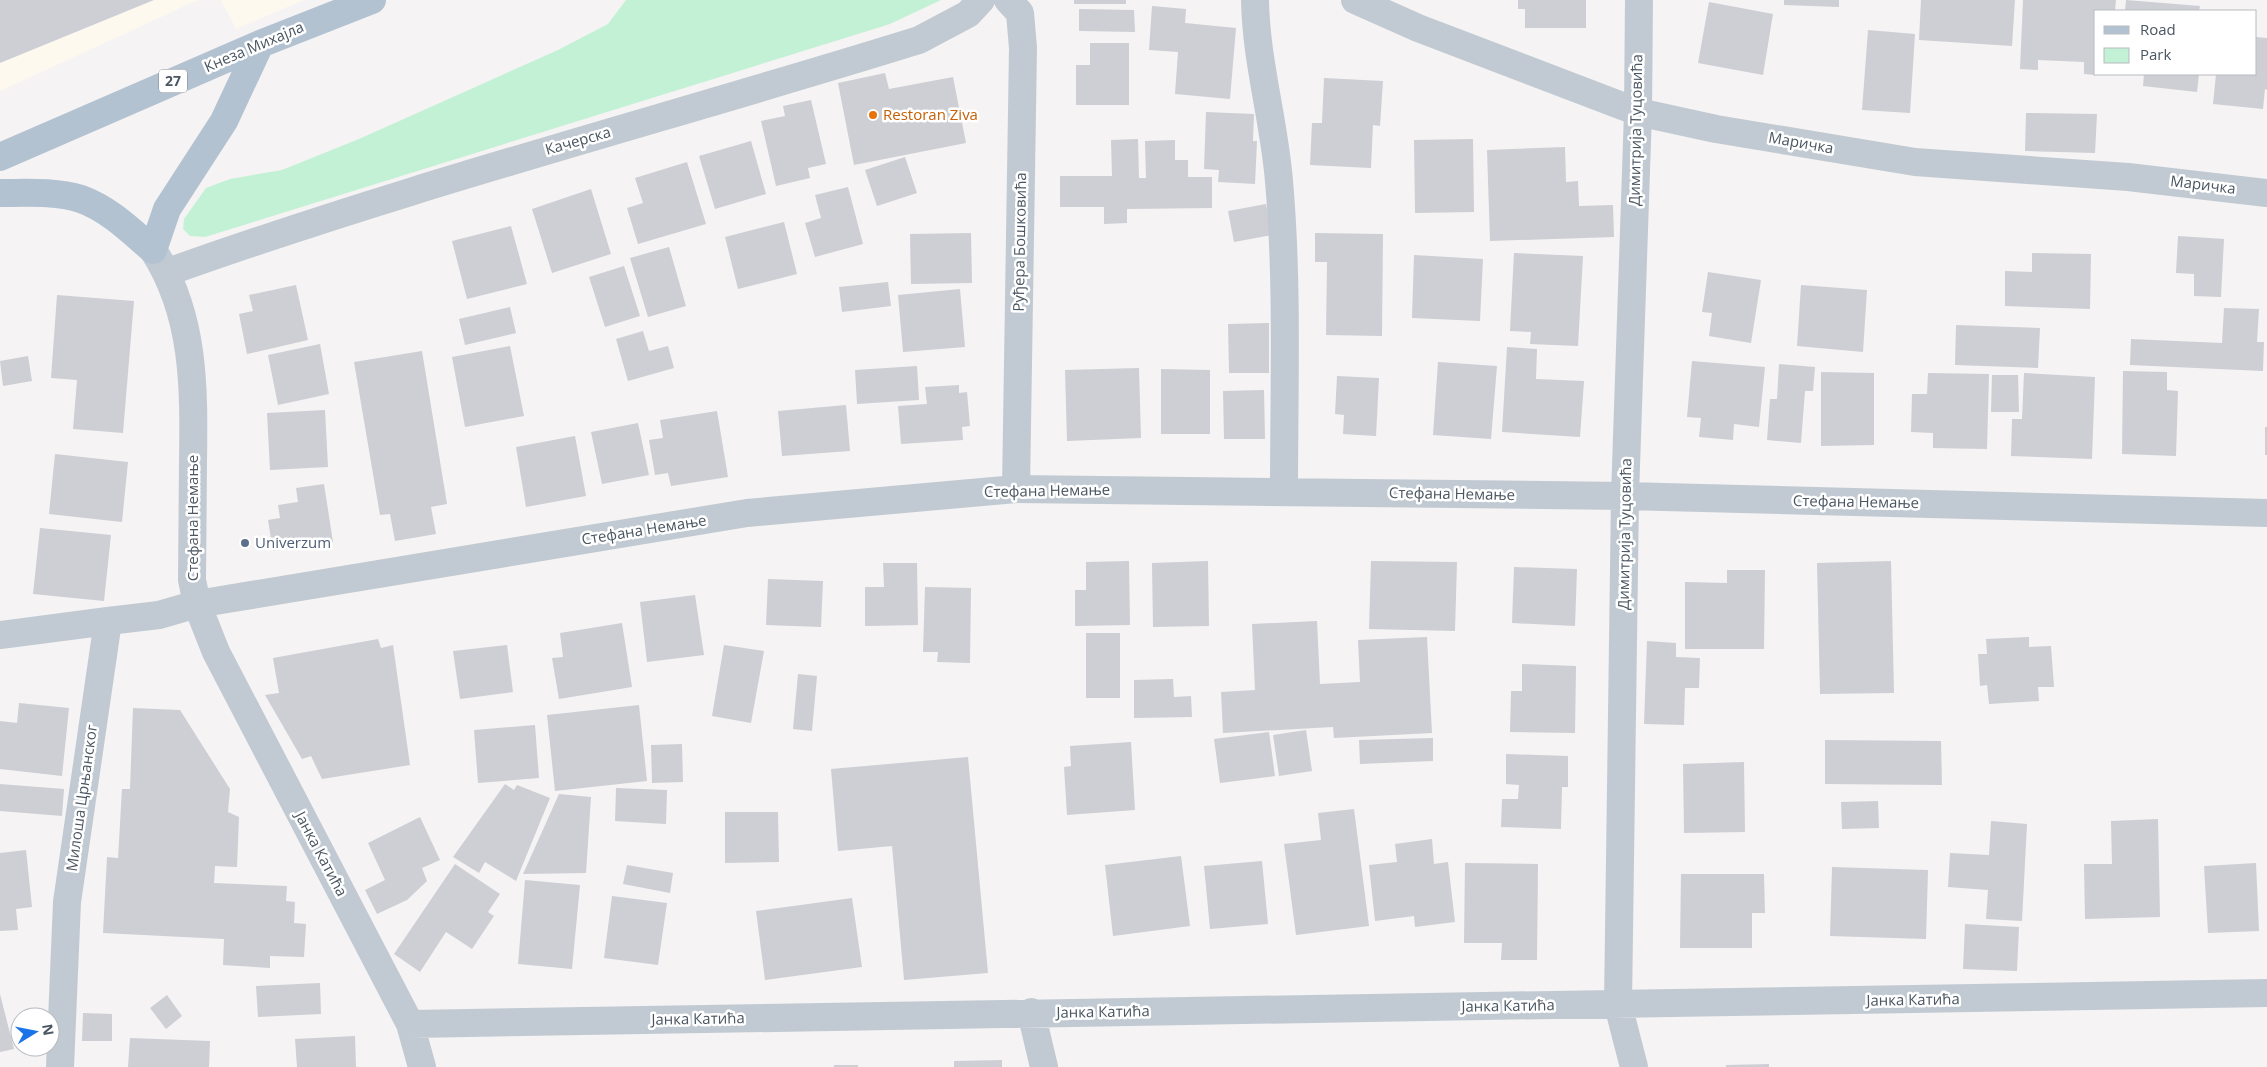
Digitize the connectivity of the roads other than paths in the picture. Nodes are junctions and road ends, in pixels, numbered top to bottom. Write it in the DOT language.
graph roads {
  1 [pos="372,0"];
  2 [pos="981,0"];
  3 [pos="1008,0"];
  4 [pos="1255,0"];
  5 [pos="1356,0"];
  6 [pos="1639,0"];
  7 [pos="260,44"];
  8 [pos="1638,112"];
  9 [pos="0,157"];
  10 [pos="0,193"];
  11 [pos="2267,193"];
  12 [pos="153,250"];
  13 [pos="168,272"];
  14 [pos="1016,489"];
  15 [pos="1284,492"];
  16 [pos="1625,496"];
  17 [pos="2267,512"];
  18 [pos="196,604"];
  19 [pos="108,620"];
  20 [pos="0,635"];
  21 [pos="2267,993"];
  22 [pos="1618,1005"];
  23 [pos="1031,1012"];
  24 [pos="410,1024"];
  25 [pos="60,1067"];
  26 [pos="422,1067"];
  27 [pos="1044,1067"];
  28 [pos="1634,1067"];
  1 -- 7 [label="main road, Кнеза Михајла / 27"];
  2 -- 13 [label="street, Качерска"];
  3 -- 14 [label="street, Руђера Бошковића"];
  4 -- 15 [label="street"];
  5 -- 8 [label="street, Маричка"];
  6 -- 8 [label="street, Димитрија Туцовића"];
  7 -- 9 [label="main road, Кнеза Михајла / 27"];
  7 -- 12 [label="main road"];
  8 -- 11 [label="street, Маричка"];
  8 -- 16 [label="street, Димитрија Туцовића"];
  10 -- 12 [label="main road"];
  12 -- 13 [label="street, Стефана Немање"];
  13 -- 18 [label="street, Стефана Немање"];
  14 -- 15 [label="street, Стефана Немање"];
  14 -- 18 [label="street, Стефана Немање"];
  15 -- 16 [label="street, Стефана Немање"];
  16 -- 17 [label="street, Стефана Немање"];
  16 -- 22 [label="street, Димитрија Туцовића"];
  18 -- 19 [label="street"];
  18 -- 24 [label="street, Јанка Катића"];
  19 -- 20 [label="street"];
  19 -- 25 [label="street, Милоша Црњанског"];
  21 -- 22 [label="street, Јанка Катића"];
  22 -- 23 [label="street, Јанка Катића"];
  22 -- 28 [label="street, Димитрија Туцовића"];
  23 -- 24 [label="street, Јанка Катића"];
  23 -- 27 [label="street"];
  24 -- 26 [label="street"];
}
